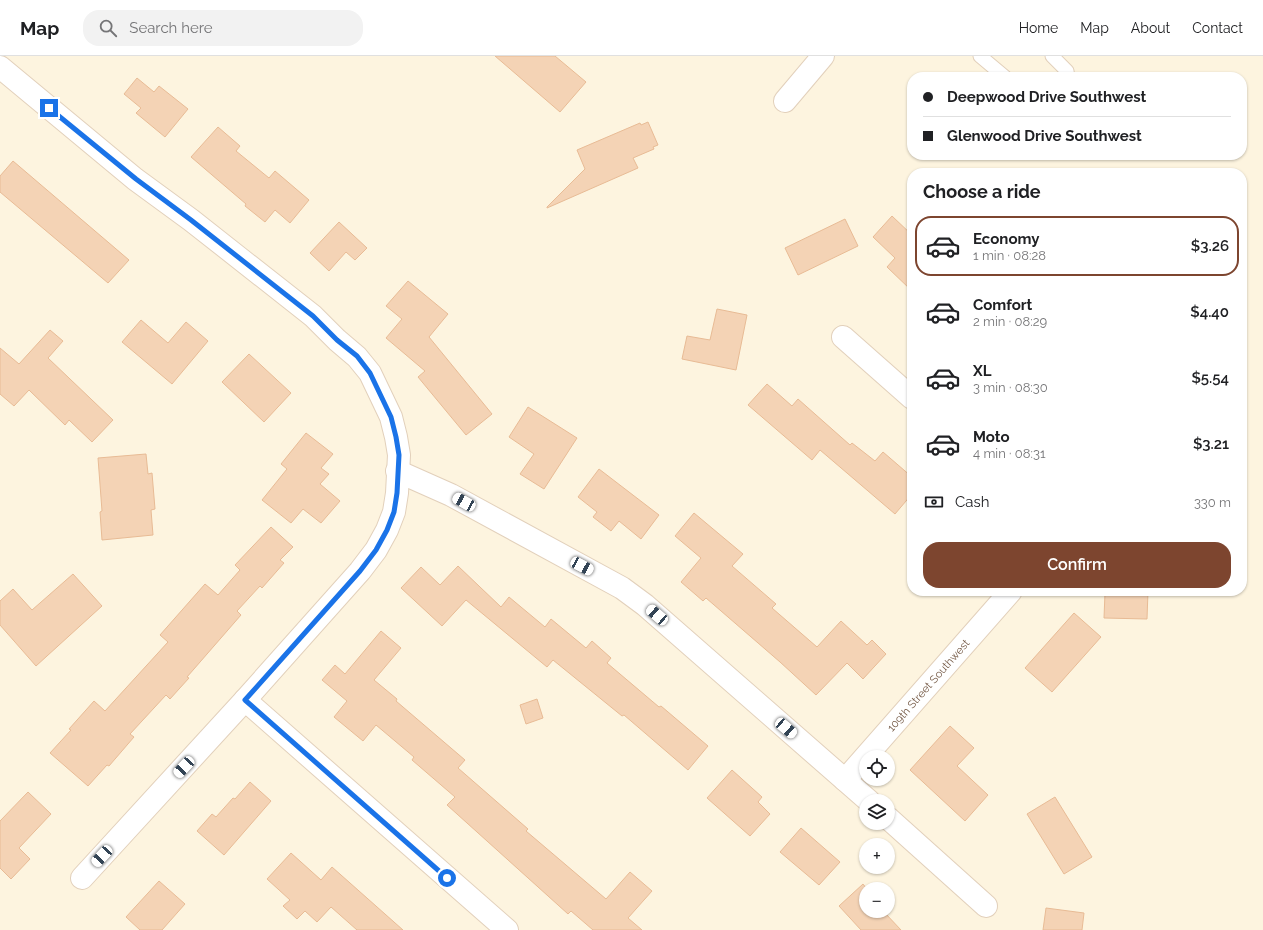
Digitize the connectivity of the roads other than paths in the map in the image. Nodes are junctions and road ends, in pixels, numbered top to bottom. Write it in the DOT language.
graph roads {
  1 [pos="823,56"];
  2 [pos="980,56"];
  3 [pos="1052,56"];
  4 [pos="0,68"];
  5 [pos="999,72"];
  6 [pos="1067,72"];
  7 [pos="785,101"];
  8 [pos="843,337"];
  9 [pos="907,394"];
  10 [pos="397,471"];
  11 [pos="1007,596"];
  12 [pos="245,700"];
  13 [pos="845,780"];
  14 [pos="861,794"];
  15 [pos="895,824"];
  16 [pos="82,878"];
  17 [pos="986,906"];
  18 [pos="507,930"];
  1 -- 7 [label="street"];
  2 -- 5 [label="lane"];
  3 -- 6 [label="lane"];
  4 -- 10 [label="street"];
  8 -- 9 [label="street"];
  10 -- 12 [label="street"];
  10 -- 13 [label="street"];
  11 -- 13 [label="street, 109th Street Southwest"];
  12 -- 16 [label="street"];
  12 -- 18 [label="street"];
  13 -- 14 [label="street"];
  15 -- 17 [label="street"];
}
